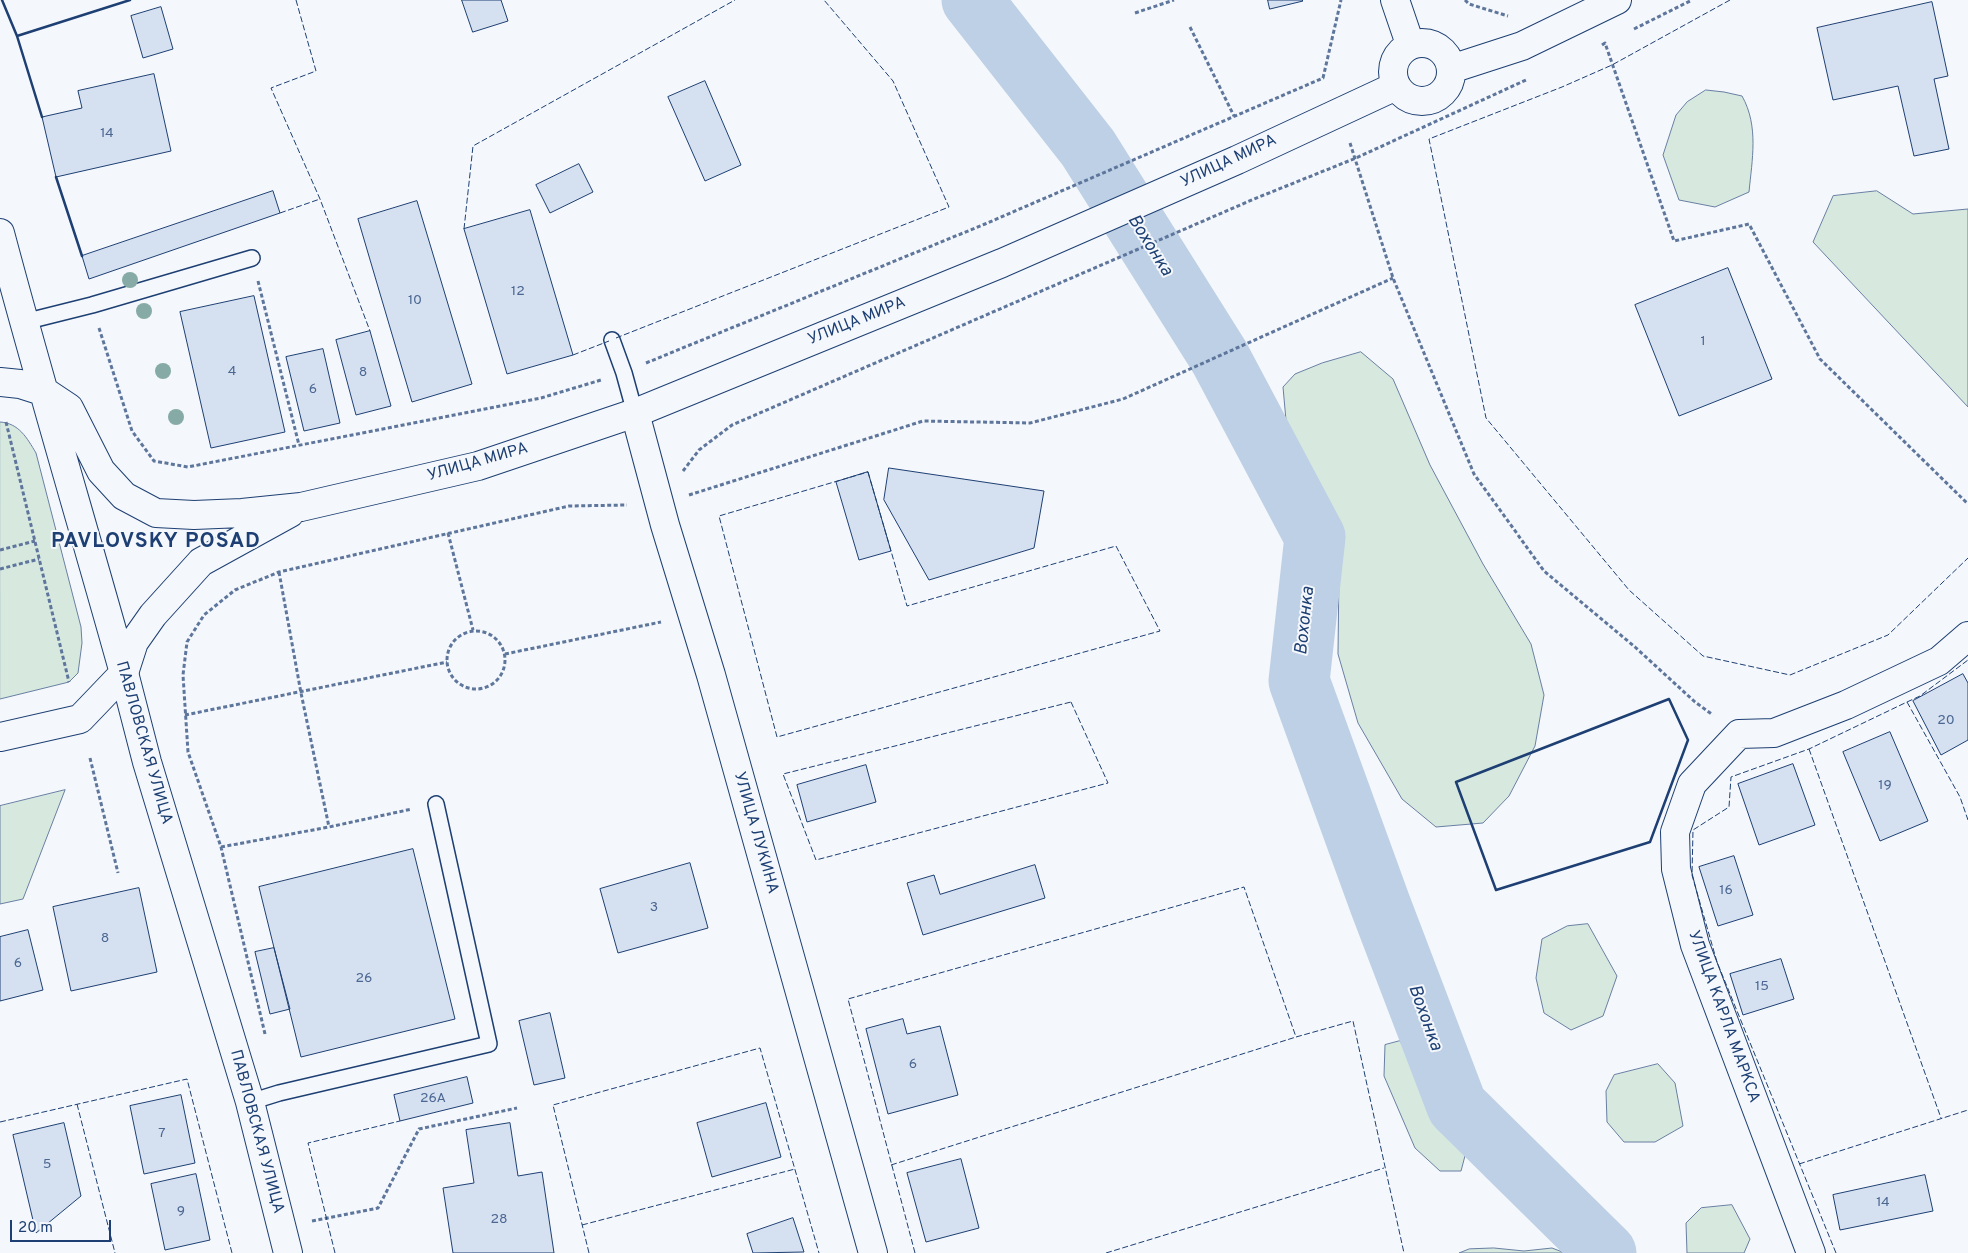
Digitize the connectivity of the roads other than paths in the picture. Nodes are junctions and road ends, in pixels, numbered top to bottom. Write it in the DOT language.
graph roads {
  1 [pos="1395,0"];
  2 [pos="1617,0"];
  3 [pos="1410,44"];
  4 [pos="1451,69"];
  5 [pos="1396,86"];
  6 [pos="0,233"];
  7 [pos="252,258"];
  8 [pos="24,322"];
  9 [pos="612,340"];
  10 [pos="0,382"];
  11 [pos="45,392"];
  12 [pos="635,413"];
  13 [pos="300,507"];
  14 [pos="1968,636"];
  15 [pos="124,673"];
  16 [pos="0,737"];
  17 [pos="436,804"];
  18 [pos="250,1102"];
  19 [pos="288,1253"];
  20 [pos="873,1253"];
  21 [pos="1811,1253"];
  1 -- 3 [label="street"];
  2 -- 4 [label="street"];
  3 -- 4 [label="street"];
  3 -- 5 [label="street"];
  4 -- 5 [label="street"];
  5 -- 12 [label="street, УЛИЦА МИРА"];
  6 -- 8 [label="street, ПАВЛОВСКАЯ УЛИЦА"];
  7 -- 8 [label="lane"];
  8 -- 11 [label="street, ПАВЛОВСКАЯ УЛИЦА"];
  9 -- 12 [label="lane"];
  10 -- 11 [label="street"];
  11 -- 13 [label="street"];
  11 -- 15 [label="street, ПАВЛОВСКАЯ УЛИЦА"];
  12 -- 13 [label="street, УЛИЦА МИРА"];
  12 -- 20 [label="street, УЛИЦА ЛУКИНА"];
  13 -- 15 [label="street"];
  14 -- 21 [label="street, УЛИЦА КАРЛА МАРКСА"];
  15 -- 16 [label="street"];
  15 -- 18 [label="street, ПАВЛОВСКАЯ УЛИЦА"];
  17 -- 18 [label="lane"];
  18 -- 19 [label="street, ПАВЛОВСКАЯ УЛИЦА"];
}
